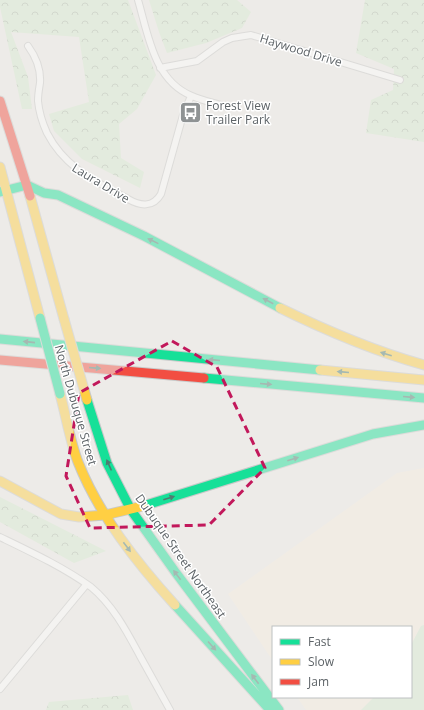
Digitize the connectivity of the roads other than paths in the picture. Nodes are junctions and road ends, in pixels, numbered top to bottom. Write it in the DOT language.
graph roads {
  1 [pos="138,0"];
  2 [pos="28,46"];
  3 [pos="160,68"];
  4 [pos="400,80"];
  5 [pos="191,96"];
  6 [pos="0,101"];
  7 [pos="227,107"];
  8 [pos="0,167"];
  9 [pos="27,185"];
  10 [pos="3,191"];
  11 [pos="0,339"];
  12 [pos="74,356"];
  13 [pos="0,360"];
  14 [pos="424,365"];
  15 [pos="424,380"];
  16 [pos="424,398"];
  17 [pos="424,425"];
  18 [pos="0,481"];
  19 [pos="131,510"];
  20 [pos="105,516"];
  21 [pos="0,537"];
  22 [pos="86,585"];
  23 [pos="0,689"];
  24 [pos="170,710"];
  25 [pos="270,710"];
  26 [pos="279,710"];
  1 -- 3 [label="street"];
  2 -- 5 [label="street, Laura Drive"];
  3 -- 4 [label="street, Haywood Drive"];
  3 -- 5 [label="street"];
  5 -- 7 [label="street"];
  6 -- 9 [label="main road, North Dubuque Street"];
  8 -- 10 [label="main road, North Dubuque Street"];
  9 -- 10 [label="main road"];
  9 -- 12 [label="main road, North Dubuque Street, bridge"];
  14 -- 9 [label="main road, one-way"];
  10 -- 20 [label="main road, North Dubuque Street, bridge"];
  15 -- 11 [label="main road, one-way"];
  19 -- 12 [label="main road, Dubuque Street Northeast, one-way, bridge"];
  13 -- 16 [label="main road, one-way"];
  19 -- 17 [label="main road, one-way"];
  18 -- 20 [label="main road"];
  19 -- 20 [label="main road"];
  26 -- 19 [label="main road, Dubuque Street Northeast, one-way"];
  20 -- 25 [label="main road, North Dubuque Street, one-way"];
  21 -- 22 [label="street"];
  22 -- 23 [label="street"];
  22 -- 24 [label="street"];
}
